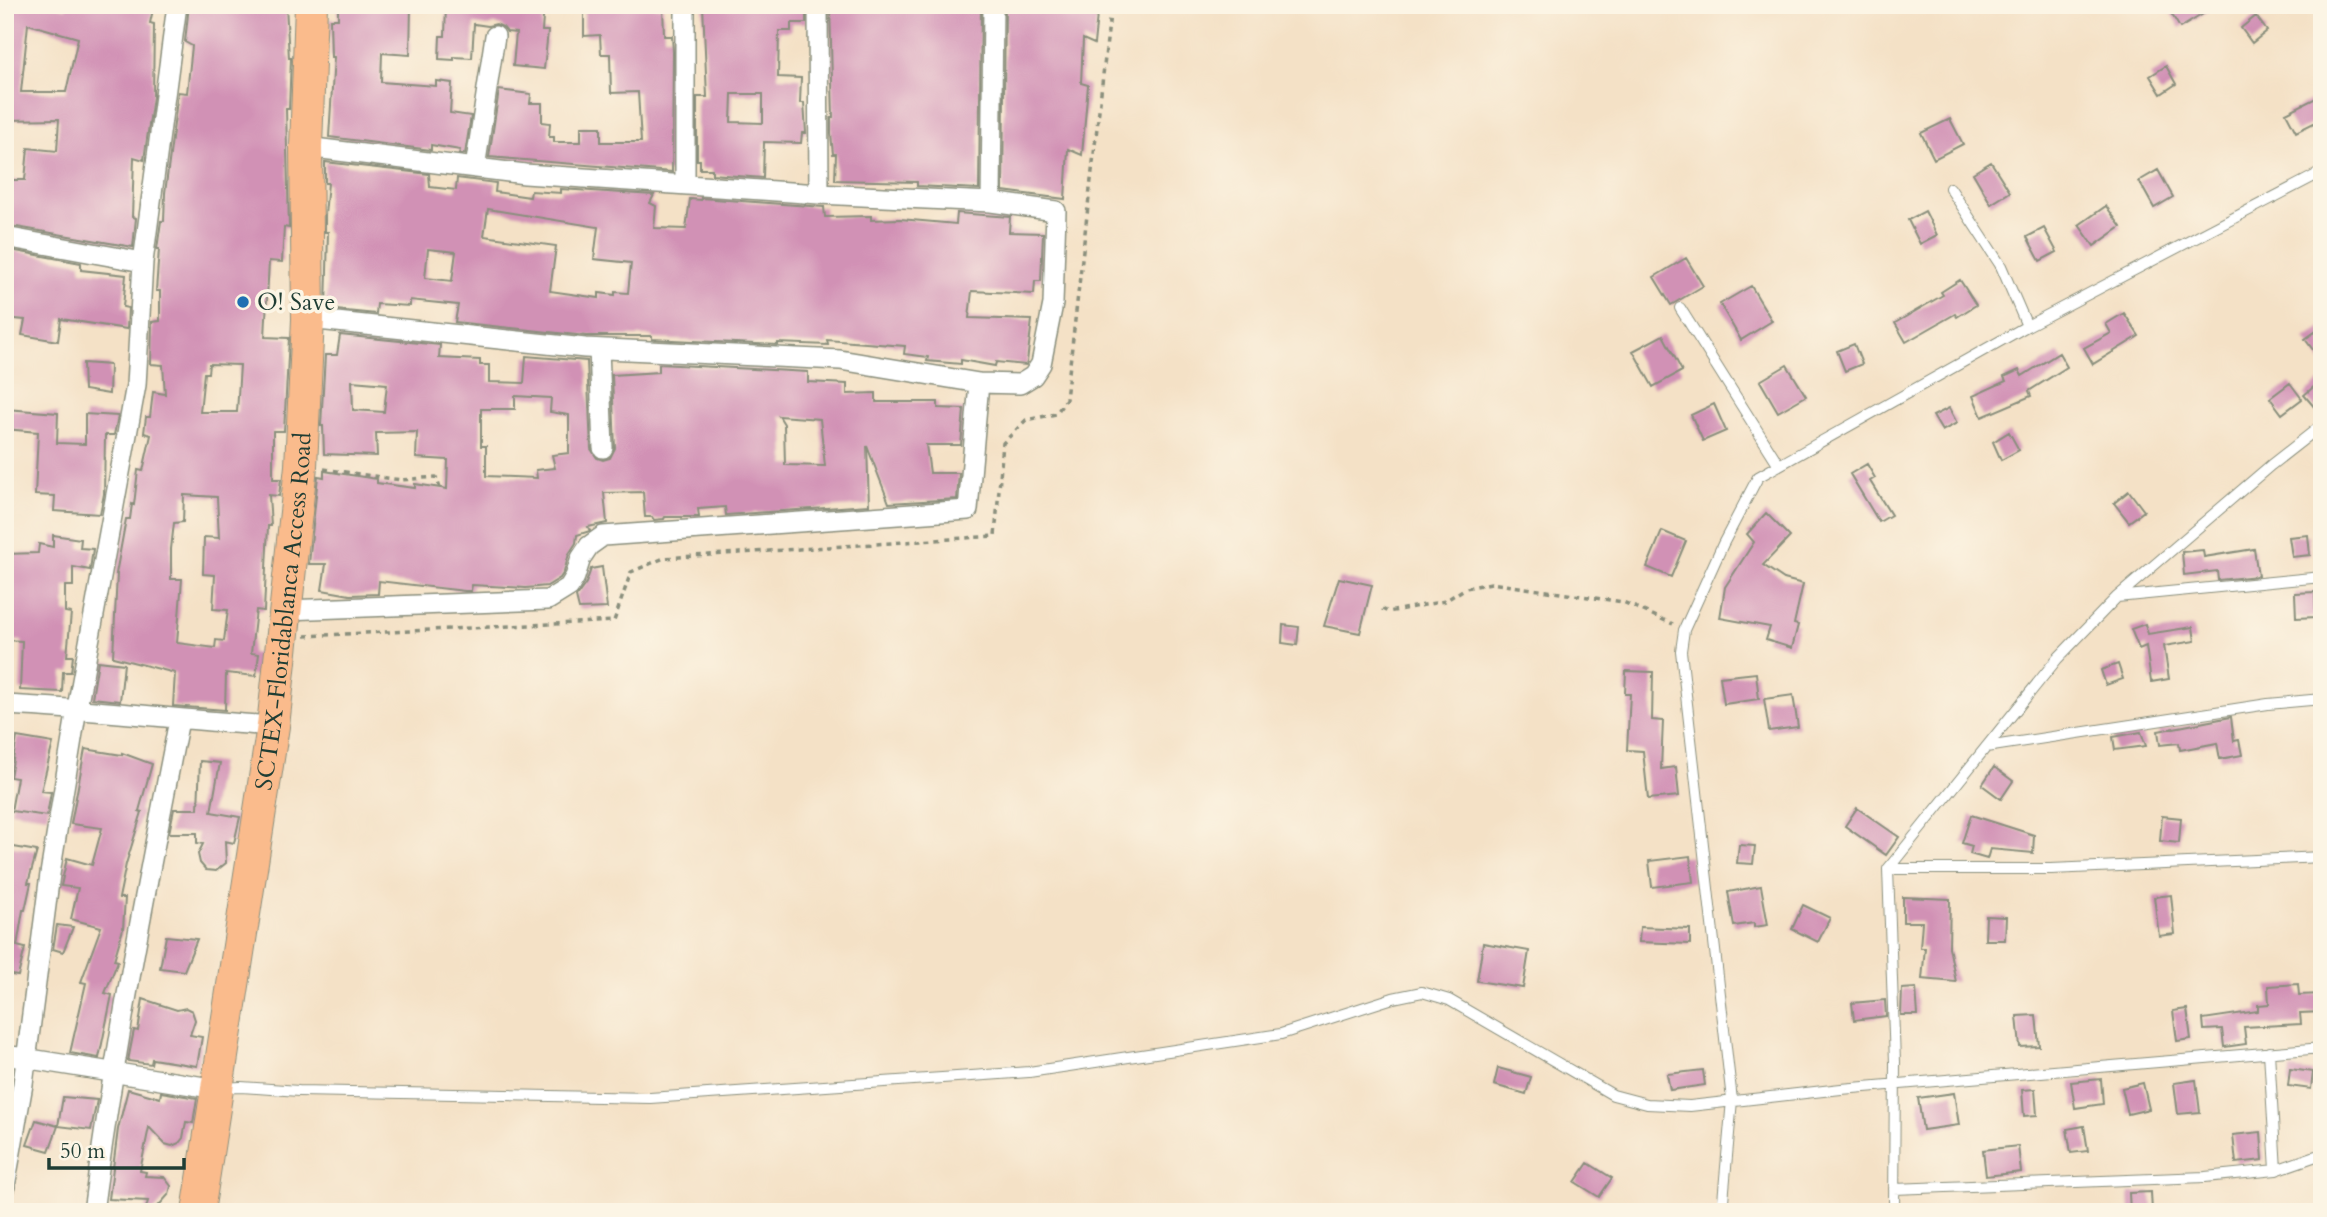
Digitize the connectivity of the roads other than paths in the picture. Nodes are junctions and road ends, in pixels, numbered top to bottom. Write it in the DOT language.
graph roads {
  1 [pos="177,5"];
  2 [pos="311,5"];
  3 [pos="685,5"];
  4 [pos="818,5"];
  5 [pos="993,5"];
  6 [pos="495,36"];
  7 [pos="306,147"];
  8 [pos="475,167"];
  9 [pos="2322,172"];
  10 [pos="685,184"];
  11 [pos="1950,188"];
  12 [pos="819,194"];
  13 [pos="991,202"];
  14 [pos="5,237"];
  15 [pos="143,262"];
  16 [pos="1680,308"];
  17 [pos="308,318"];
  18 [pos="2027,326"];
  19 [pos="599,349"];
  20 [pos="979,383"];
  21 [pos="2322,425"];
  22 [pos="603,448"];
  23 [pos="1779,465"];
  24 [pos="2322,577"];
  25 [pos="2118,597"];
  26 [pos="284,624"];
  27 [pos="2322,699"];
  28 [pos="5,705"];
  29 [pos="77,708"];
  30 [pos="179,720"];
  31 [pos="273,726"];
  32 [pos="1986,747"];
  33 [pos="2322,857"];
  34 [pos="1888,869"];
  35 [pos="2322,1048"];
  36 [pos="2269,1052"];
  37 [pos="5,1055"];
  38 [pos="26,1058"];
  39 [pos="113,1072"];
  40 [pos="1895,1085"];
  41 [pos="217,1089"];
  42 [pos="1731,1100"];
  43 [pos="2322,1157"];
  44 [pos="2276,1170"];
  45 [pos="5,1186"];
  46 [pos="1894,1189"];
  47 [pos="93,1212"];
  48 [pos="198,1212"];
  49 [pos="1722,1212"];
  50 [pos="1894,1212"];
  1 -- 15 [label="street"];
  2 -- 7 [label="main road, SCTEX-Floridablanca Access Road"];
  3 -- 10 [label="street"];
  4 -- 12 [label="street"];
  5 -- 13 [label="street"];
  6 -- 8 [label="street"];
  7 -- 8 [label="street"];
  7 -- 17 [label="main road, SCTEX-Floridablanca Access Road"];
  8 -- 10 [label="street"];
  9 -- 18 [label="lane"];
  10 -- 12 [label="street"];
  11 -- 18 [label="lane"];
  12 -- 13 [label="street"];
  13 -- 20 [label="street"];
  14 -- 15 [label="street"];
  15 -- 29 [label="street"];
  16 -- 23 [label="lane"];
  17 -- 19 [label="street"];
  17 -- 26 [label="main road, SCTEX-Floridablanca Access Road"];
  18 -- 23 [label="lane"];
  19 -- 20 [label="street"];
  19 -- 22 [label="street"];
  20 -- 26 [label="street"];
  21 -- 25 [label="lane"];
  23 -- 42 [label="lane"];
  24 -- 25 [label="lane"];
  25 -- 32 [label="lane"];
  26 -- 31 [label="main road, SCTEX-Floridablanca Access Road"];
  27 -- 32 [label="lane"];
  28 -- 29 [label="street"];
  29 -- 30 [label="street"];
  29 -- 38 [label="street"];
  30 -- 31 [label="street"];
  30 -- 39 [label="street"];
  31 -- 41 [label="main road, SCTEX-Floridablanca Access Road"];
  32 -- 34 [label="lane"];
  33 -- 34 [label="lane"];
  34 -- 40 [label="lane"];
  35 -- 36 [label="lane"];
  36 -- 40 [label="lane"];
  36 -- 44 [label="lane"];
  37 -- 38 [label="street"];
  38 -- 39 [label="street"];
  38 -- 45 [label="street"];
  39 -- 41 [label="street"];
  39 -- 47 [label="street"];
  40 -- 42 [label="lane"];
  40 -- 46 [label="lane"];
  41 -- 42 [label="lane"];
  41 -- 48 [label="main road, SCTEX-Floridablanca Access Road"];
  42 -- 49 [label="lane"];
  43 -- 44 [label="lane"];
  44 -- 46 [label="lane"];
  46 -- 50 [label="lane"];
}
